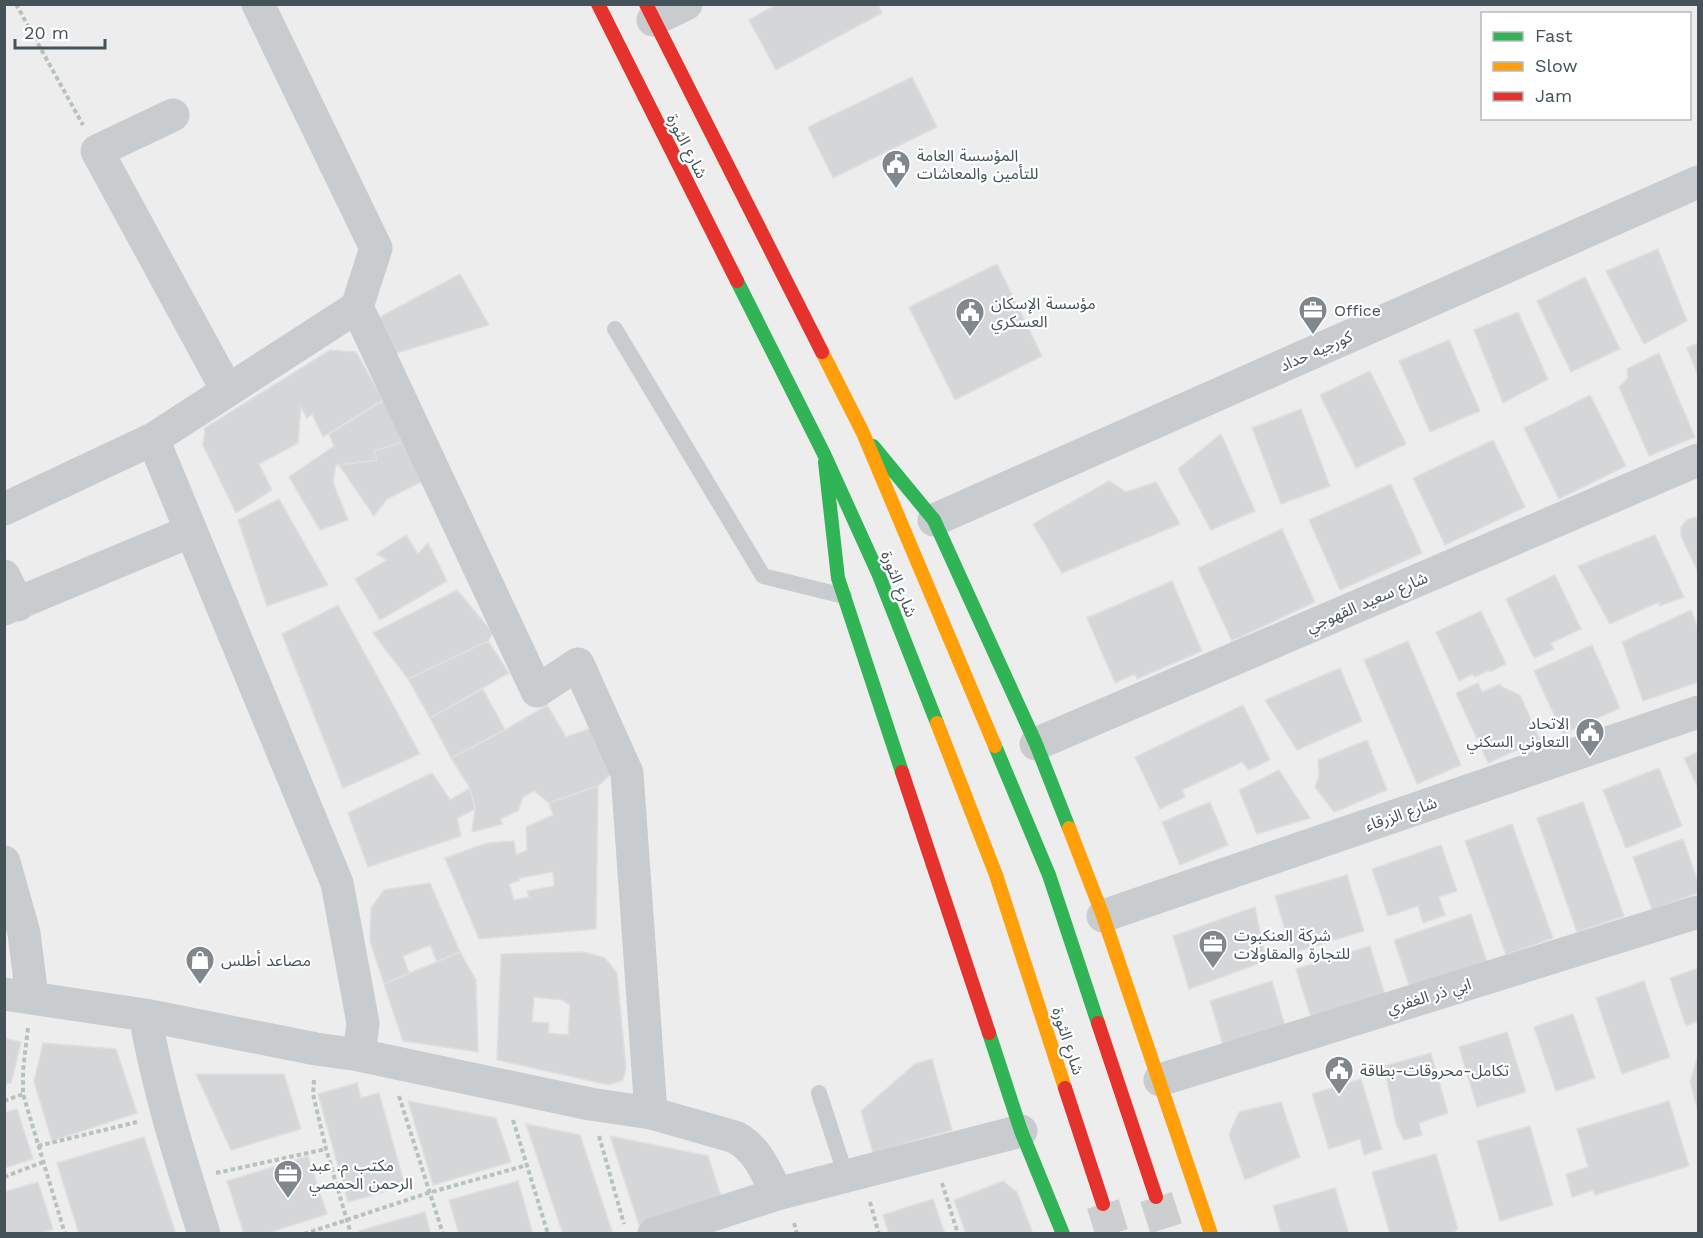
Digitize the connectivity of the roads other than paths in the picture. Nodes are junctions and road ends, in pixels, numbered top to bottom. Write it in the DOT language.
graph roads {
  1 [pos="258,4"];
  2 [pos="598,4"];
  3 [pos="687,4"];
  4 [pos="649,12"];
  5 [pos="173,115"];
  6 [pos="1698,182"];
  7 [pos="357,307"];
  8 [pos="615,329"];
  9 [pos="227,390"];
  10 [pos="863,433"];
  11 [pos="153,439"];
  12 [pos="824,454"];
  13 [pos="1698,460"];
  14 [pos="4,509"];
  15 [pos="934,520"];
  16 [pos="191,531"];
  17 [pos="844,596"];
  18 [pos="9,597"];
  19 [pos="1698,712"];
  20 [pos="1036,744"];
  21 [pos="4,862"];
  22 [pos="1698,912"];
  23 [pos="1103,916"];
  24 [pos="18,995"];
  25 [pos="145,1015"];
  26 [pos="374,1058"];
  27 [pos="1160,1080"];
  28 [pos="819,1093"];
  29 [pos="651,1113"];
  30 [pos="1021,1131"];
  31 [pos="846,1176"];
  32 [pos="777,1194"];
  33 [pos="1156,1197"];
  34 [pos="1103,1204"];
  35 [pos="1202,1205"];
  36 [pos="204,1233"];
  37 [pos="654,1233"];
  38 [pos="1064,1233"];
  39 [pos="1195,1233"];
  40 [pos="1211,1233"];
  1 -- 7 [label="street"];
  2 -- 12 [label="main road, شارع الثورة"];
  3 -- 4 [label="street"];
  4 -- 10 [label="main road, شارع الثورة"];
  5 -- 9 [label="street"];
  6 -- 15 [label="street, كورجيه حداد"];
  7 -- 9 [label="street"];
  7 -- 29 [label="street"];
  8 -- 17 [label="lane"];
  9 -- 11 [label="street"];
  10 -- 15 [label="main road"];
  10 -- 33 [label="main road, شارع الثورة"];
  11 -- 14 [label="street"];
  11 -- 16 [label="street"];
  12 -- 17 [label="main road"];
  12 -- 34 [label="main road, شارع الثورة"];
  13 -- 20 [label="street, شارع سعيد القهوجي"];
  15 -- 20 [label="main road"];
  16 -- 18 [label="street"];
  16 -- 26 [label="street"];
  17 -- 30 [label="main road"];
  19 -- 23 [label="street, شارع الزرقاء"];
  20 -- 23 [label="main road"];
  21 -- 24 [label="street"];
  22 -- 27 [label="street, ابي ذر الغفري"];
  23 -- 27 [label="main road"];
  24 -- 25 [label="street"];
  25 -- 26 [label="street"];
  25 -- 36 [label="street"];
  26 -- 29 [label="street"];
  27 -- 35 [label="main road"];
  28 -- 31 [label="lane"];
  29 -- 32 [label="street"];
  30 -- 31 [label="street"];
  30 -- 38 [label="main road"];
  31 -- 32 [label="street"];
  32 -- 37 [label="street"];
  35 -- 39 [label="main road"];
  35 -- 40 [label="main road"];
}
